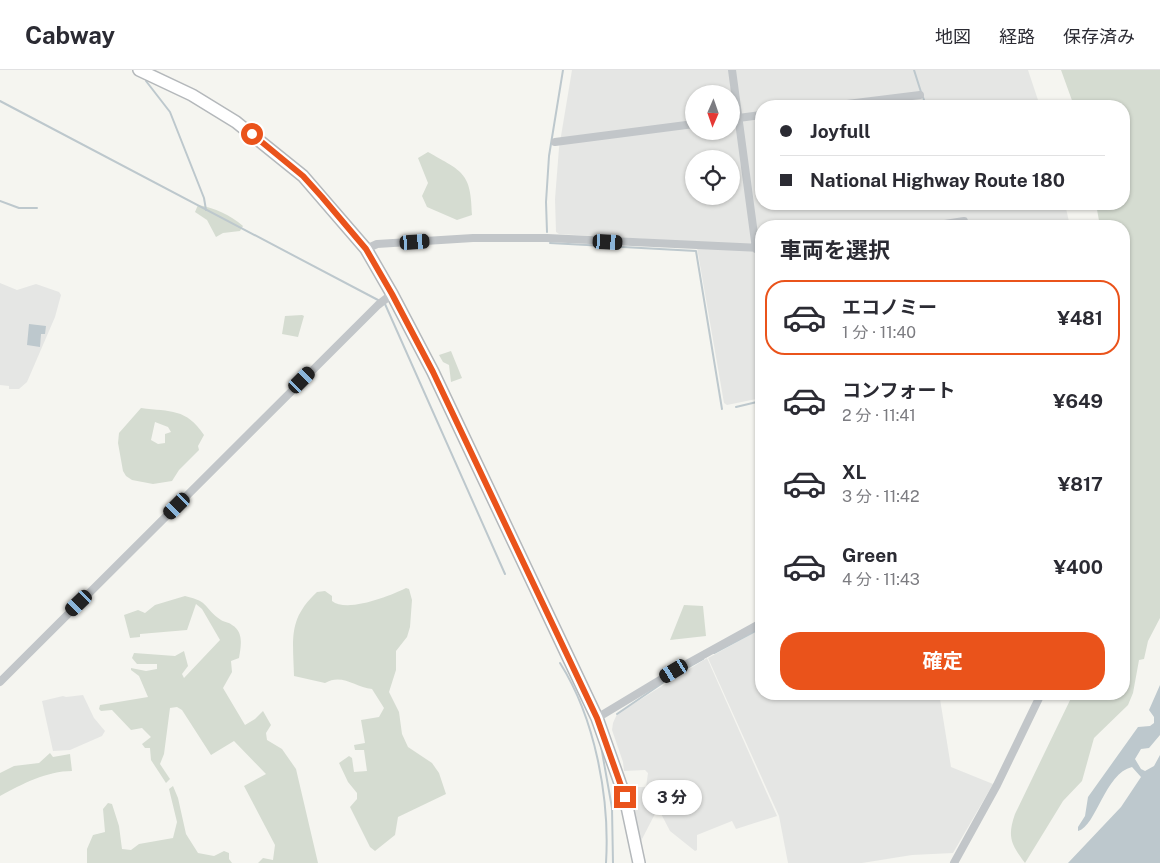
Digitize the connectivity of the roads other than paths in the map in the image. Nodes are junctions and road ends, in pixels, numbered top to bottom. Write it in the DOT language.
graph roads {
  1 [pos="732,70"];
  2 [pos="144,71"];
  3 [pos="733,85"];
  4 [pos="920,95"];
  5 [pos="880,100"];
  6 [pos="755,116"];
  7 [pos="740,118"];
  8 [pos="685,125"];
  9 [pos="739,140"];
  10 [pos="555,142"];
  11 [pos="755,226"];
  12 [pos="755,248"];
  13 [pos="366,249"];
  14 [pos="385,299"];
  15 [pos="755,626"];
  16 [pos="0,682"];
  17 [pos="1038,700"];
  18 [pos="597,718"];
  19 [pos="639,863"];
  20 [pos="954,863"];
  1 -- 3 [label="street"];
  2 -- 13 [label="highway"];
  4 -- 5 [label="street"];
  6 -- 7 [label="street"];
  8 -- 10 [label="street"];
  9 -- 11 [label="street"];
  12 -- 13 [label="street"];
  13 -- 14 [label="highway"];
  14 -- 16 [label="street"];
  14 -- 18 [label="highway"];
  15 -- 18 [label="street"];
  17 -- 20 [label="street"];
  18 -- 19 [label="highway"];
}
